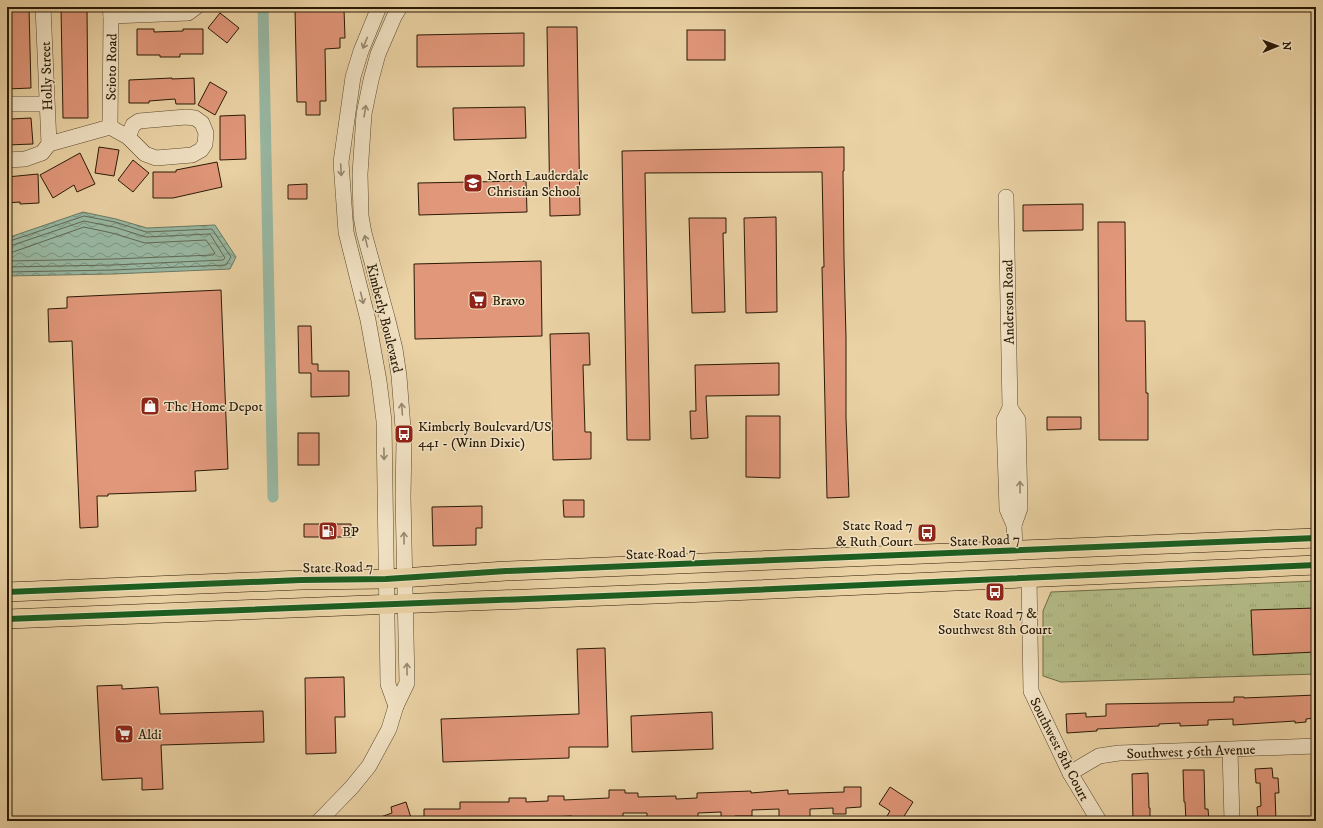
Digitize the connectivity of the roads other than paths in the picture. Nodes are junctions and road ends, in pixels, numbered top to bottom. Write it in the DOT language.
graph roads {
  1 [pos="43,7"];
  2 [pos="196,7"];
  3 [pos="379,7"];
  4 [pos="400,7"];
  5 [pos="111,11"];
  6 [pos="7,104"];
  7 [pos="46,104"];
  8 [pos="110,127"];
  9 [pos="128,137"];
  10 [pos="48,144"];
  11 [pos="7,160"];
  12 [pos="1006,196"];
  13 [pos="1316,538"];
  14 [pos="1081,547"];
  15 [pos="1015,550"];
  16 [pos="779,560"];
  17 [pos="1316,565"];
  18 [pos="405,577"];
  19 [pos="386,578"];
  20 [pos="1029,578"];
  21 [pos="979,579"];
  22 [pos="7,592"];
  23 [pos="706,592"];
  24 [pos="406,603"];
  25 [pos="386,604"];
  26 [pos="7,619"];
  27 [pos="396,706"];
  28 [pos="1316,746"];
  29 [pos="1230,750"];
  30 [pos="1070,773"];
  31 [pos="319,821"];
  32 [pos="1099,821"];
  33 [pos="1232,821"];
  1 -- 7 [label="street, Holly Street"];
  2 -- 5 [label="street"];
  3 -- 19 [label="street, Kimberly Boulevard, one-way"];
  18 -- 4 [label="street, Kimberly Boulevard, one-way"];
  5 -- 8 [label="street, Scioto Road"];
  6 -- 7 [label="street"];
  7 -- 10 [label="street, Holly Street"];
  8 -- 9 [label="street"];
  8 -- 10 [label="street"];
  9 -- 9 [label="street"];
  10 -- 11 [label="street"];
  12 -- 15 [label="street, Anderson Road"];
  13 -- 14 [label="main road, State Road 7"];
  14 -- 15 [label="main road, State Road 7"];
  14 -- 20 [label="main road"];
  15 -- 16 [label="main road, State Road 7"];
  15 -- 21 [label="main road"];
  16 -- 18 [label="main road, State Road 7"];
  16 -- 23 [label="main road"];
  17 -- 20 [label="main road"];
  18 -- 19 [label="main road, State Road 7"];
  18 -- 24 [label="street, Kimberly Boulevard"];
  19 -- 22 [label="main road, State Road 7"];
  19 -- 25 [label="street, Kimberly Boulevard"];
  20 -- 21 [label="main road"];
  20 -- 30 [label="street, Southwest 8th Court"];
  21 -- 23 [label="main road"];
  23 -- 24 [label="main road"];
  24 -- 25 [label="main road"];
  27 -- 24 [label="street, Kimberly Boulevard, one-way"];
  25 -- 26 [label="main road"];
  25 -- 27 [label="street, Kimberly Boulevard"];
  27 -- 31 [label="street, Kimberly Boulevard"];
  28 -- 29 [label="street, Southwest 56th Avenue"];
  29 -- 30 [label="street, Southwest 56th Avenue"];
  29 -- 33 [label="street"];
  30 -- 32 [label="street, Southwest 8th Court"];
}
